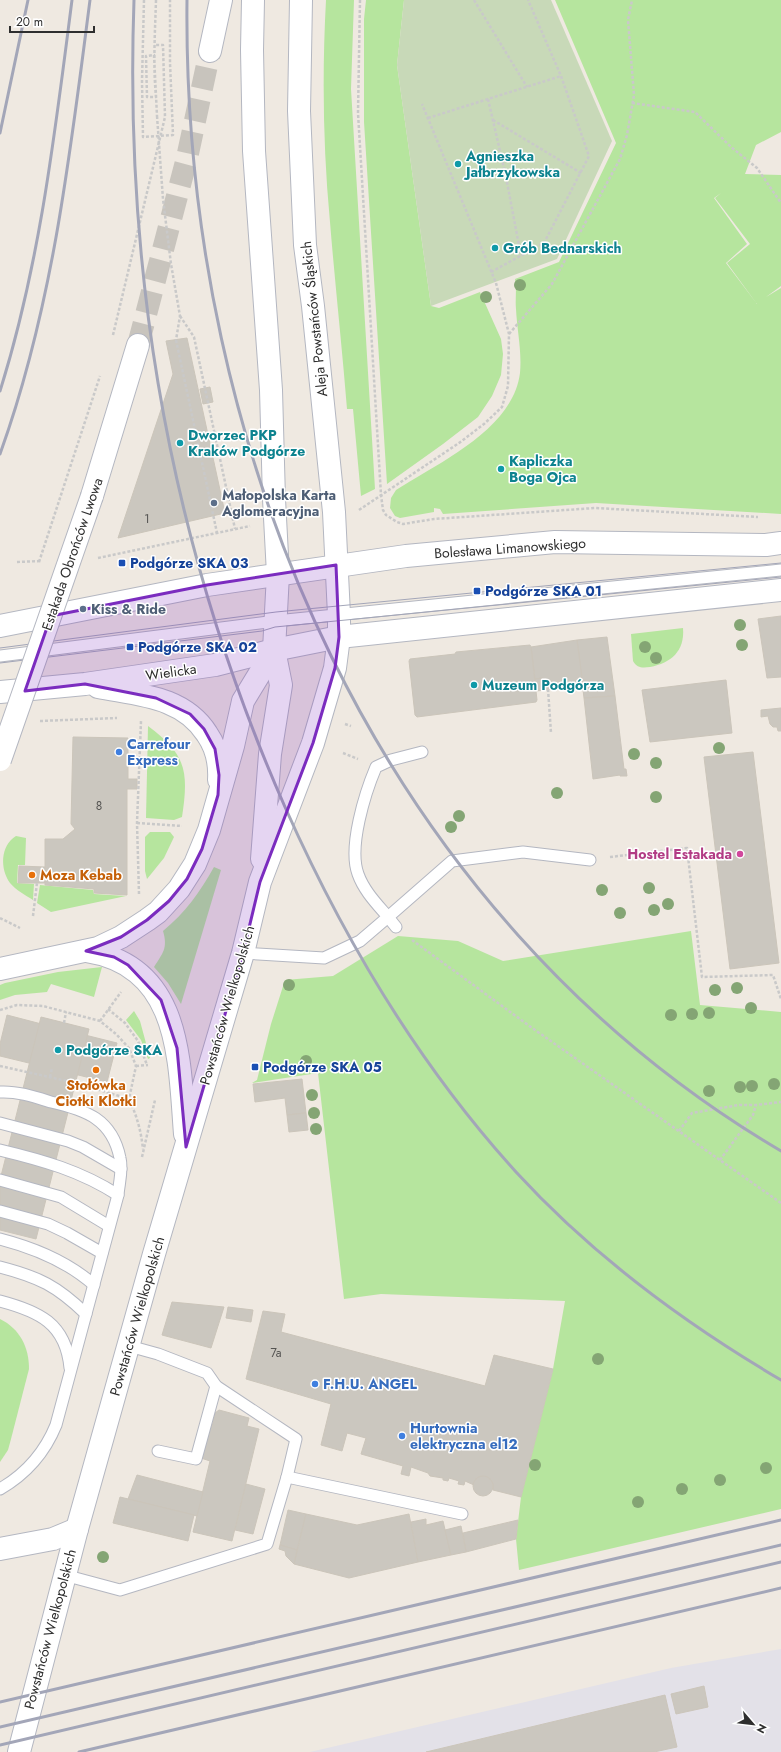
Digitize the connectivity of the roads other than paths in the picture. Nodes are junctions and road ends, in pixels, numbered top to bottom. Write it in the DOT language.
graph roads {
  1 [pos="221,0"];
  2 [pos="253,0"];
  3 [pos="301,0"];
  4 [pos="210,51"];
  5 [pos="138,345"];
  6 [pos="781,543"];
  7 [pos="336,565"];
  8 [pos="781,570"];
  9 [pos="278,574"];
  10 [pos="781,590"];
  11 [pos="339,615"];
  12 [pos="276,620"];
  13 [pos="0,626"];
  14 [pos="339,637"];
  15 [pos="274,650"];
  16 [pos="0,656"];
  17 [pos="86,684"];
  18 [pos="0,692"];
  19 [pos="422,752"];
  20 [pos="0,760"];
  21 [pos="218,795"];
  22 [pos="590,860"];
  23 [pos="260,882"];
  24 [pos="388,917"];
  25 [pos="396,927"];
  26 [pos="86,951"];
  27 [pos="243,953"];
  28 [pos="0,969"];
  29 [pos="0,1092"];
  30 [pos="0,1123"];
  31 [pos="186,1147"];
  32 [pos="0,1150"];
  33 [pos="121,1169"];
  34 [pos="0,1180"];
  35 [pos="118,1195"];
  36 [pos="0,1211"];
  37 [pos="110,1226"];
  38 [pos="0,1239"];
  39 [pos="102,1253"];
  40 [pos="0,1267"];
  41 [pos="94,1285"];
  42 [pos="0,1301"];
  43 [pos="86,1314"];
  44 [pos="128,1346"];
  45 [pos="70,1374"];
  46 [pos="216,1386"];
  47 [pos="158,1451"];
  48 [pos="287,1477"];
  49 [pos="0,1489"];
  50 [pos="462,1514"];
  51 [pos="77,1529"];
  52 [pos="0,1549"];
  53 [pos="64,1575"];
  54 [pos="19,1752"];
  1 -- 4 [label="main road"];
  2 -- 9 [label="main road"];
  3 -- 7 [label="main road, Aleja Powstańców Śląskich"];
  5 -- 20 [label="main road, Estakada Obrońców Lwowa, bridge"];
  6 -- 7 [label="main road, Bolesława Limanowskiego"];
  7 -- 9 [label="main road"];
  7 -- 11 [label="main road, Aleja Powstańców Śląskich"];
  8 -- 11 [label="lane"];
  9 -- 12 [label="main road, Powstańców Wielkopolskich"];
  9 -- 13 [label="main road"];
  10 -- 14 [label="main road"];
  11 -- 12 [label="lane"];
  11 -- 14 [label="main road, Aleja Powstańców Śląskich"];
  12 -- 15 [label="main road, Powstańców Wielkopolskich"];
  12 -- 16 [label="lane"];
  14 -- 15 [label="main road, Wielicka"];
  14 -- 23 [label="main road, Powstańców Wielkopolskich"];
  15 -- 17 [label="main road, Wielicka"];
  15 -- 21 [label="main road, Powstańców Wielkopolskich"];
  15 -- 23 [label="main road, Powstańców Wielkopolskich"];
  17 -- 18 [label="main road, Wielicka"];
  17 -- 21 [label="main road, Powstańców Wielkopolskich"];
  19 -- 24 [label="lane"];
  21 -- 26 [label="main road, Powstańców Wielkopolskich"];
  22 -- 24 [label="lane"];
  23 -- 27 [label="main road, Powstańców Wielkopolskich"];
  24 -- 25 [label="lane"];
  24 -- 27 [label="lane"];
  26 -- 28 [label="main road, Powstańców Wielkopolskich"];
  26 -- 31 [label="main road"];
  27 -- 31 [label="main road, Powstańców Wielkopolskich"];
  29 -- 33 [label="lane"];
  30 -- 33 [label="lane"];
  31 -- 44 [label="main road, Powstańców Wielkopolskich"];
  32 -- 35 [label="lane"];
  33 -- 35 [label="lane"];
  34 -- 37 [label="lane"];
  35 -- 37 [label="lane"];
  36 -- 39 [label="lane"];
  37 -- 39 [label="lane"];
  38 -- 41 [label="lane"];
  39 -- 41 [label="lane"];
  40 -- 43 [label="lane"];
  41 -- 43 [label="lane"];
  42 -- 45 [label="lane"];
  43 -- 45 [label="lane"];
  44 -- 46 [label="lane"];
  44 -- 51 [label="main road, Powstańców Wielkopolskich"];
  45 -- 49 [label="lane"];
  46 -- 47 [label="lane"];
  46 -- 48 [label="lane"];
  48 -- 50 [label="lane"];
  48 -- 53 [label="lane"];
  51 -- 52 [label="main road"];
  51 -- 53 [label="main road, Powstańców Wielkopolskich"];
  53 -- 54 [label="main road, Powstańców Wielkopolskich"];
}
